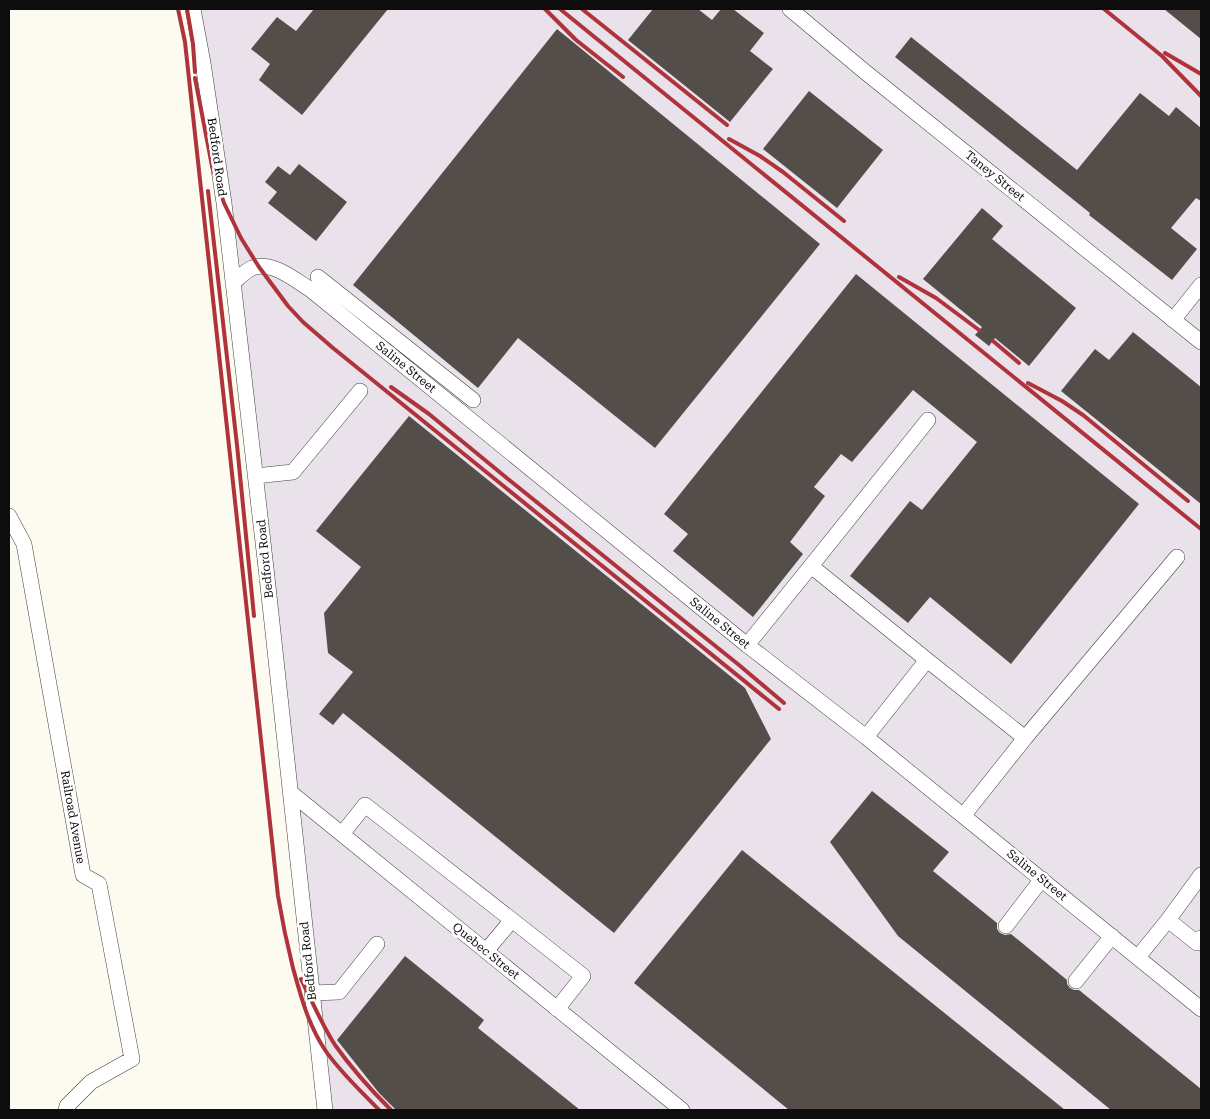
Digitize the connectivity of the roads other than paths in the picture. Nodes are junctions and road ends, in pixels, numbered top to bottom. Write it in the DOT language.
graph roads {
  1 [pos="193,9"];
  2 [pos="790,9"];
  3 [pos="318,277"];
  4 [pos="233,283"];
  5 [pos="1201,285"];
  6 [pos="1173,320"];
  7 [pos="1201,342"];
  8 [pos="415,354"];
  9 [pos="405,367"];
  10 [pos="360,391"];
  11 [pos="473,400"];
  12 [pos="928,420"];
  13 [pos="255,476"];
  14 [pos="9,516"];
  15 [pos="1177,557"];
  16 [pos="811,566"];
  17 [pos="747,645"];
  18 [pos="927,660"];
  19 [pos="866,737"];
  20 [pos="1025,738"];
  21 [pos="290,792"];
  22 [pos="963,816"];
  23 [pos="342,834"];
  24 [pos="1201,876"];
  25 [pos="1042,879"];
  26 [pos="512,920"];
  27 [pos="1168,920"];
  28 [pos="1006,926"];
  29 [pos="1112,936"];
  30 [pos="1201,938"];
  31 [pos="377,944"];
  32 [pos="486,951"];
  33 [pos="1138,956"];
  34 [pos="1076,981"];
  35 [pos="312,993"];
  36 [pos="557,1009"];
  37 [pos="1201,1009"];
  38 [pos="66,1110"];
  39 [pos="325,1110"];
  40 [pos="682,1110"];
  1 -- 4 [label="street, Bedford Road"];
  2 -- 6 [label="street, Taney Street"];
  3 -- 8 [label="street"];
  4 -- 9 [label="street, Saline Street"];
  4 -- 13 [label="street, Bedford Road"];
  5 -- 6 [label="street"];
  6 -- 7 [label="street, Taney Street"];
  8 -- 9 [label="street"];
  8 -- 11 [label="street"];
  9 -- 17 [label="street, Saline Street"];
  10 -- 13 [label="street"];
  12 -- 16 [label="street"];
  13 -- 21 [label="street, Bedford Road"];
  14 -- 38 [label="street, Railroad Avenue"];
  15 -- 20 [label="street"];
  16 -- 17 [label="street"];
  16 -- 18 [label="street"];
  17 -- 19 [label="street, Saline Street"];
  18 -- 19 [label="street"];
  18 -- 20 [label="street"];
  19 -- 22 [label="street, Saline Street"];
  20 -- 22 [label="street"];
  21 -- 23 [label="street, Quebec Street"];
  21 -- 35 [label="street, Bedford Road"];
  22 -- 25 [label="street, Saline Street"];
  23 -- 26 [label="street"];
  23 -- 32 [label="street, Quebec Street"];
  24 -- 27 [label="street"];
  25 -- 28 [label="street"];
  25 -- 29 [label="street, Saline Street"];
  26 -- 32 [label="street"];
  26 -- 36 [label="street"];
  27 -- 30 [label="street"];
  27 -- 33 [label="street"];
  29 -- 33 [label="street, Saline Street"];
  29 -- 34 [label="street"];
  31 -- 35 [label="street"];
  32 -- 36 [label="street, Quebec Street"];
  33 -- 37 [label="street, Saline Street"];
  35 -- 39 [label="street, Bedford Road"];
  36 -- 40 [label="street, Quebec Street"];
}
